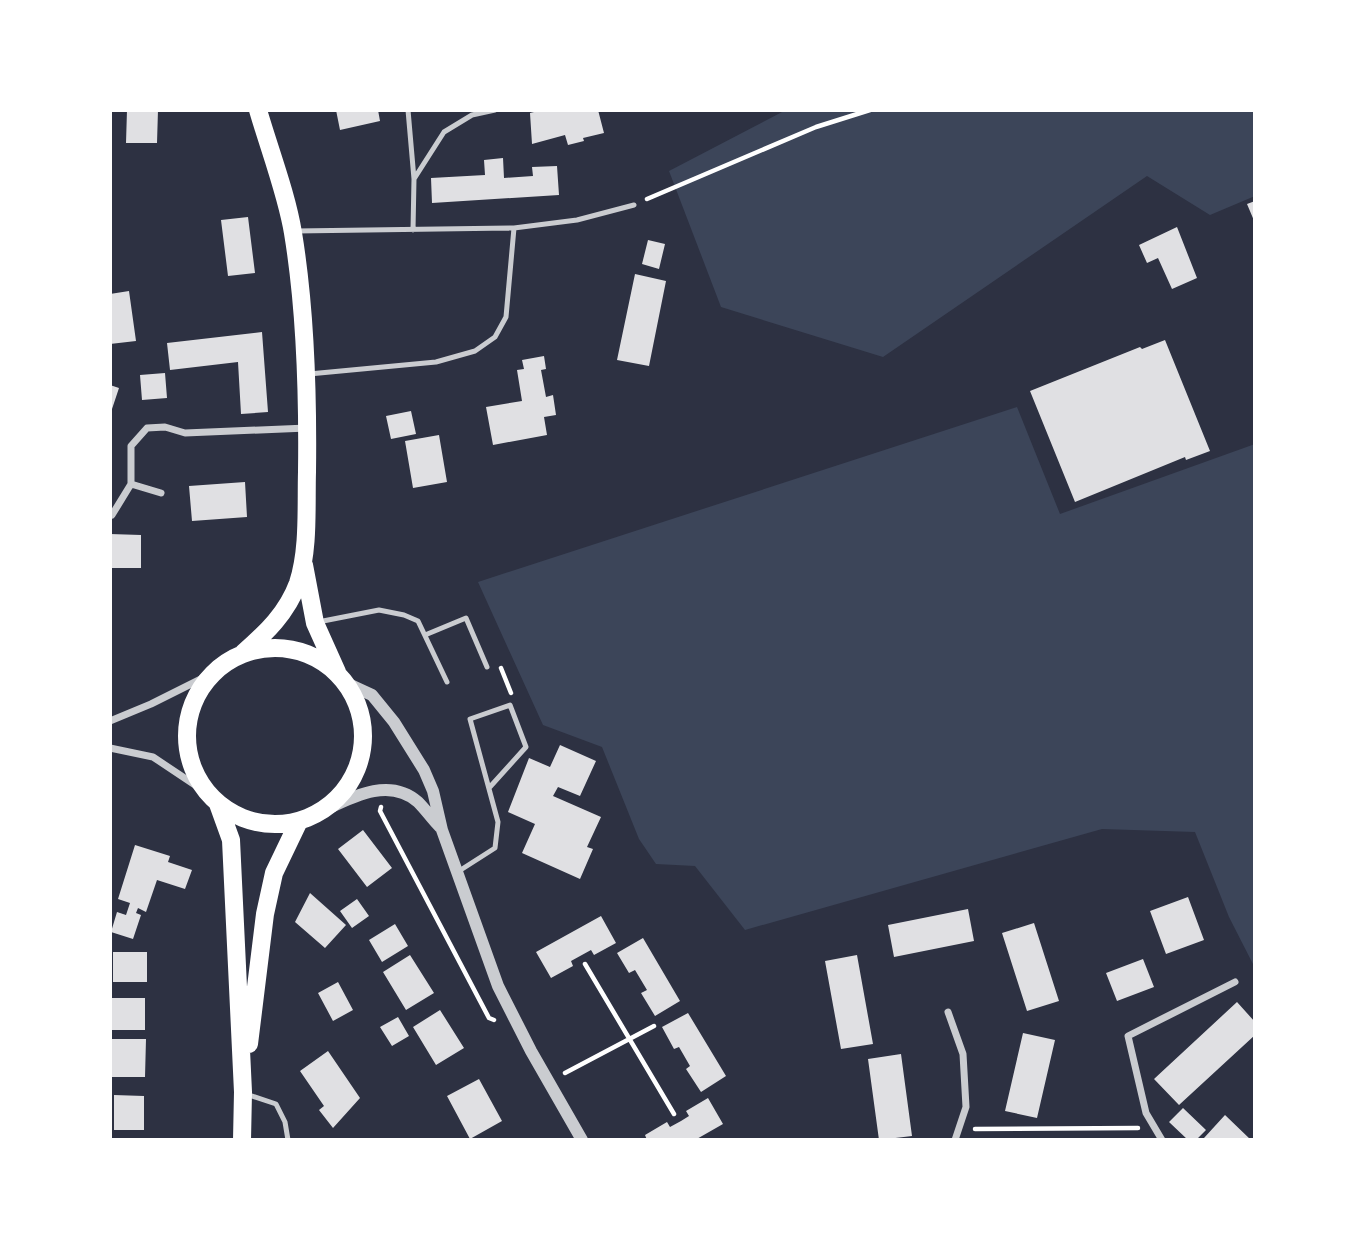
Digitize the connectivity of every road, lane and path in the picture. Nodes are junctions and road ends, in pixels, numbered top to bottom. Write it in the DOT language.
graph roads {
  1 [pos="258,110"];
  2 [pos="408,110"];
  3 [pos="495,110"];
  4 [pos="870,110"];
  5 [pos="414,179"];
  6 [pos="634,205"];
  7 [pos="514,228"];
  8 [pos="293,230"];
  9 [pos="413,230"];
  10 [pos="306,374"];
  11 [pos="307,428"];
  12 [pos="131,484"];
  13 [pos="161,493"];
  14 [pos="113,515"];
  15 [pos="303,562"];
  16 [pos="315,623"];
  17 [pos="425,635"];
  18 [pos="243,653"];
  19 [pos="487,667"];
  20 [pos="211,674"];
  21 [pos="341,678"];
  22 [pos="447,682"];
  23 [pos="110,721"];
  24 [pos="110,748"];
  25 [pos="489,788"];
  26 [pos="384,790"];
  27 [pos="204,791"];
  28 [pos="218,804"];
  29 [pos="329,807"];
  30 [pos="298,823"];
  31 [pos="442,830"];
  32 [pos="457,873"];
  33 [pos="585,964"];
  34 [pos="1235,982"];
  35 [pos="948,1013"];
  36 [pos="654,1026"];
  37 [pos="519,1027"];
  38 [pos="628,1040"];
  39 [pos="548,1082"];
  40 [pos="243,1093"];
  41 [pos="674,1114"];
  42 [pos="1155,1128"];
  43 [pos="970,1129"];
  44 [pos="242,1140"];
  45 [pos="288,1140"];
  46 [pos="582,1140"];
  47 [pos="955,1140"];
  48 [pos="1161,1140"];
  1 -- 8 [label="main road"];
  2 -- 5 [label="lane"];
  3 -- 5 [label="lane"];
  4 -- 6 [label="path"];
  5 -- 9 [label="lane"];
  6 -- 7 [label="lane"];
  7 -- 9 [label="lane"];
  7 -- 10 [label="lane"];
  8 -- 9 [label="lane"];
  8 -- 10 [label="main road"];
  10 -- 11 [label="main road"];
  11 -- 12 [label="street"];
  11 -- 15 [label="main road"];
  12 -- 13 [label="street"];
  12 -- 14 [label="street"];
  15 -- 16 [label="main road"];
  15 -- 18 [label="main road"];
  16 -- 17 [label="lane"];
  16 -- 21 [label="main road"];
  17 -- 19 [label="lane"];
  17 -- 22 [label="lane"];
  18 -- 20 [label="main road"];
  18 -- 21 [label="main road"];
  20 -- 23 [label="street"];
  20 -- 27 [label="main road"];
  21 -- 29 [label="main road"];
  21 -- 31 [label="street"];
  24 -- 27 [label="street"];
  25 -- 25 [label="lane"];
  25 -- 32 [label="lane"];
  26 -- 29 [label="street"];
  26 -- 31 [label="street"];
  26 -- 37 [label="path"];
  27 -- 28 [label="main road"];
  28 -- 30 [label="main road"];
  28 -- 40 [label="main road"];
  29 -- 30 [label="main road"];
  30 -- 40 [label="main road"];
  31 -- 32 [label="street"];
  32 -- 37 [label="street"];
  33 -- 38 [label="path"];
  34 -- 42 [label="street"];
  35 -- 47 [label="street"];
  36 -- 38 [label="path"];
  37 -- 39 [label="street"];
  38 -- 39 [label="path"];
  38 -- 41 [label="path"];
  39 -- 46 [label="street"];
  40 -- 44 [label="main road"];
  40 -- 45 [label="lane"];
  42 -- 43 [label="path"];
  42 -- 48 [label="street"];
}
